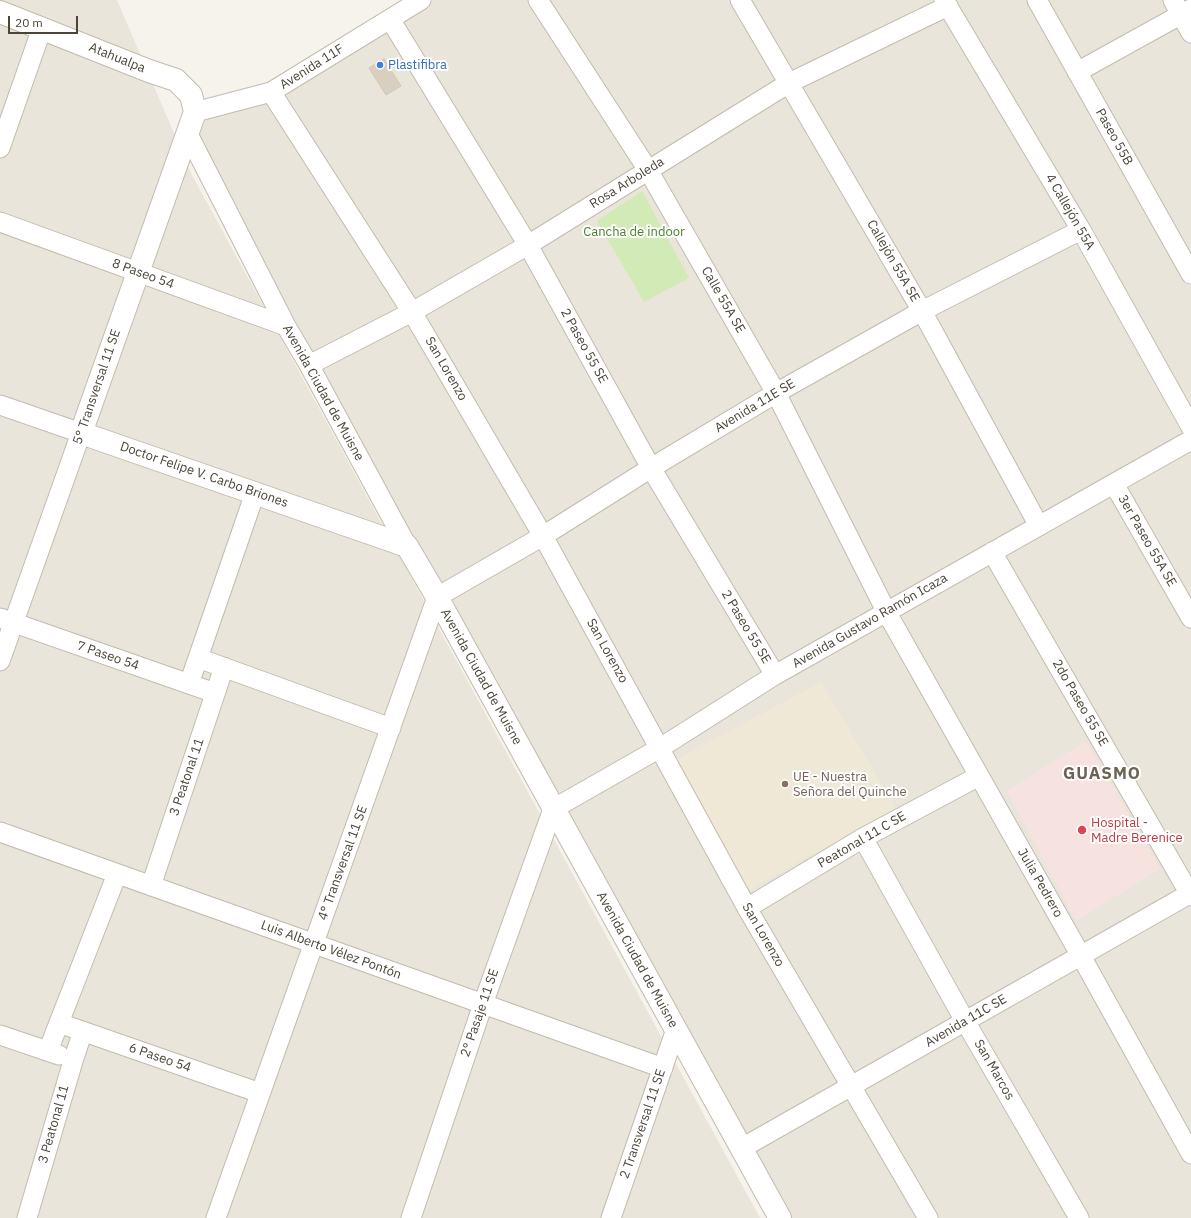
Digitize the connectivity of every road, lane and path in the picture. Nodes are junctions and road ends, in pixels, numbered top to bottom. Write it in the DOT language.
graph roads {
  1 [pos="421,0"];
  2 [pos="538,0"];
  3 [pos="740,0"];
  4 [pos="1037,0"];
  5 [pos="946,3"];
  6 [pos="1182,8"];
  7 [pos="0,12"];
  8 [pos="390,19"];
  9 [pos="42,28"];
  10 [pos="1191,32"];
  11 [pos="1077,72"];
  12 [pos="789,83"];
  13 [pos="271,92"];
  14 [pos="191,122"];
  15 [pos="0,148"];
  16 [pos="648,170"];
  17 [pos="0,222"];
  18 [pos="1081,230"];
  19 [pos="528,245"];
  20 [pos="138,272"];
  21 [pos="1191,274"];
  22 [pos="922,311"];
  23 [pos="412,312"];
  24 [pos="286,326"];
  25 [pos="309,365"];
  26 [pos="776,393"];
  27 [pos="0,406"];
  28 [pos="1191,427"];
  29 [pos="81,432"];
  30 [pos="1191,440"];
  31 [pos="651,468"];
  32 [pos="1114,484"];
  33 [pos="255,493"];
  34 [pos="1039,526"];
  35 [pos="543,536"];
  36 [pos="407,546"];
  37 [pos="992,552"];
  38 [pos="437,597"];
  39 [pos="887,612"];
  40 [pos="1191,618"];
  41 [pos="7,621"];
  42 [pos="198,658"];
  43 [pos="0,661"];
  44 [pos="224,667"];
  45 [pos="775,675"];
  46 [pos="190,684"];
  47 [pos="215,693"];
  48 [pos="391,728"];
  49 [pos="660,748"];
  50 [pos="979,776"];
  51 [pos="553,809"];
  52 [pos="0,832"];
  53 [pos="863,838"];
  54 [pos="117,874"];
  55 [pos="151,886"];
  56 [pos="1191,894"];
  57 [pos="747,908"];
  58 [pos="314,944"];
  59 [pos="1081,956"];
  60 [pos="483,1004"];
  61 [pos="965,1021"];
  62 [pos="59,1023"];
  63 [pos="676,1029"];
  64 [pos="83,1031"];
  65 [pos="0,1035"];
  66 [pos="48,1051"];
  67 [pos="73,1061"];
  68 [pos="663,1068"];
  69 [pos="851,1086"];
  70 [pos="260,1093"];
  71 [pos="742,1148"];
  72 [pos="1191,1154"];
  73 [pos="27,1218"];
  74 [pos="216,1218"];
  75 [pos="411,1218"];
  76 [pos="611,1218"];
  77 [pos="780,1218"];
  78 [pos="928,1218"];
  79 [pos="1079,1218"];
  1 -- 8 [label="street, Avenida 11F"];
  2 -- 16 [label="street, Calle 55A SE"];
  3 -- 12 [label="street, Callejón 55A SE"];
  4 -- 11 [label="street, Paseo 55B"];
  5 -- 12 [label="street, Rosa Arboleda"];
  5 -- 18 [label="street, 4 Callejón 55A"];
  6 -- 10 [label="street"];
  6 -- 11 [label="street"];
  7 -- 9 [label="street, Atahualpa"];
  8 -- 13 [label="street, Avenida 11F"];
  8 -- 19 [label="street, 2 Paseo 55 SE"];
  9 -- 14 [label="street, Atahualpa"];
  9 -- 15 [label="street"];
  11 -- 21 [label="street, Paseo 55B"];
  12 -- 16 [label="street, Rosa Arboleda"];
  12 -- 22 [label="street, Callejón 55A SE"];
  13 -- 14 [label="street, Avenida 11F"];
  13 -- 23 [label="street, San Lorenzo"];
  14 -- 20 [label="street, 5° Transversal 11 SE"];
  14 -- 24 [label="street, Avenida Ciudad de Muisne"];
  16 -- 19 [label="street, Rosa Arboleda"];
  16 -- 26 [label="street, Calle 55A SE"];
  17 -- 20 [label="street, 8 Paseo 54"];
  18 -- 22 [label="street, Avenida 11E SE"];
  18 -- 28 [label="street, 4 Callejón 55A"];
  19 -- 23 [label="street, Rosa Arboleda"];
  19 -- 31 [label="street, 2 Paseo 55 SE"];
  20 -- 24 [label="street, 8 Paseo 54"];
  20 -- 29 [label="street, 5° Transversal 11 SE"];
  22 -- 26 [label="street, Avenida 11E SE"];
  22 -- 34 [label="street, Callejón 55A SE"];
  23 -- 25 [label="street, Rosa Arboleda"];
  23 -- 35 [label="street, San Lorenzo"];
  24 -- 25 [label="street, Avenida Ciudad de Muisne"];
  25 -- 36 [label="street, Avenida Ciudad de Muisne"];
  26 -- 31 [label="street, Avenida 11E SE"];
  26 -- 39 [label="street, Calle 55A SE"];
  27 -- 29 [label="street, Doctor Felipe V. Carbo Briones"];
  29 -- 33 [label="street, Doctor Felipe V. Carbo Briones"];
  29 -- 41 [label="street, 5° Transversal 11 SE"];
  30 -- 32 [label="street, Avenida Gustavo Ramón Icaza"];
  31 -- 35 [label="street, Avenida 11E SE"];
  31 -- 45 [label="street, 2 Paseo 55 SE"];
  32 -- 34 [label="street, Avenida Gustavo Ramón Icaza"];
  32 -- 40 [label="street, 3er Paseo 55A SE"];
  33 -- 36 [label="street, Doctor Felipe V. Carbo Briones"];
  33 -- 42 [label="street"];
  34 -- 37 [label="street, Avenida Gustavo Ramón Icaza"];
  35 -- 38 [label="street, Avenida 11E SE"];
  35 -- 49 [label="street, San Lorenzo"];
  36 -- 38 [label="street, Avenida Ciudad de Muisne"];
  37 -- 39 [label="street, Avenida Gustavo Ramón Icaza"];
  37 -- 56 [label="street, 2do Paseo 55 SE"];
  38 -- 48 [label="street, 4° Transversal 11 SE"];
  38 -- 51 [label="street, Avenida Ciudad de Muisne"];
  39 -- 45 [label="street, Avenida Gustavo Ramón Icaza"];
  39 -- 50 [label="street, Julia Pedrero"];
  41 -- 43 [label="street, 5° Transversal 11 SE"];
  41 -- 46 [label="street, 7 Paseo 54"];
  42 -- 44 [label="street"];
  42 -- 46 [label="street"];
  44 -- 47 [label="street, 3 Peatonal 11"];
  44 -- 48 [label="street"];
  45 -- 49 [label="street, Avenida Gustavo Ramón Icaza"];
  46 -- 47 [label="street, 7 Paseo 54"];
  47 -- 55 [label="street, 3 Peatonal 11"];
  48 -- 58 [label="street, 4° Transversal 11 SE"];
  49 -- 51 [label="street, Avenida Gustavo Ramón Icaza"];
  49 -- 57 [label="street, San Lorenzo"];
  50 -- 53 [label="street, Peatonal 11 C SE"];
  50 -- 59 [label="street, Julia Pedrero"];
  51 -- 60 [label="street, 2° Pasaje 11 SE"];
  51 -- 63 [label="street, Avenida Ciudad de Muisne"];
  52 -- 54 [label="street, Luis Alberto Vélez Pontón"];
  53 -- 57 [label="street, Peatonal 11 C SE"];
  53 -- 61 [label="street, San Marcos"];
  54 -- 55 [label="street, Luis Alberto Vélez Pontón"];
  54 -- 62 [label="street"];
  55 -- 58 [label="street, Luis Alberto Vélez Pontón"];
  56 -- 59 [label="street, Avenida 11C SE"];
  57 -- 69 [label="street, San Lorenzo"];
  58 -- 60 [label="street, Luis Alberto Vélez Pontón"];
  58 -- 70 [label="street, 4° Transversal 11 SE"];
  59 -- 61 [label="street, Avenida 11C SE"];
  59 -- 72 [label="street, Julia Pedrero"];
  60 -- 68 [label="street, Luis Alberto Vélez Pontón"];
  60 -- 75 [label="street, 2° Pasaje 11 SE"];
  61 -- 69 [label="street, Avenida 11C SE"];
  61 -- 79 [label="street, San Marcos"];
  62 -- 64 [label="street, 6 Paseo 54"];
  62 -- 66 [label="street"];
  63 -- 68 [label="street, 2 Transversal 11 SE"];
  63 -- 71 [label="street, Avenida Ciudad de Muisne"];
  64 -- 67 [label="street, 3 Peatonal 11"];
  64 -- 70 [label="street, 6 Paseo 54"];
  65 -- 66 [label="street"];
  66 -- 67 [label="street"];
  67 -- 73 [label="street, 3 Peatonal 11"];
  68 -- 76 [label="street, 2 Transversal 11 SE"];
  69 -- 71 [label="street, Avenida 11C SE"];
  69 -- 78 [label="street, San Lorenzo"];
  70 -- 74 [label="street, 4° Transversal 11 SE"];
  71 -- 77 [label="street, Avenida Ciudad de Muisne"];
}
